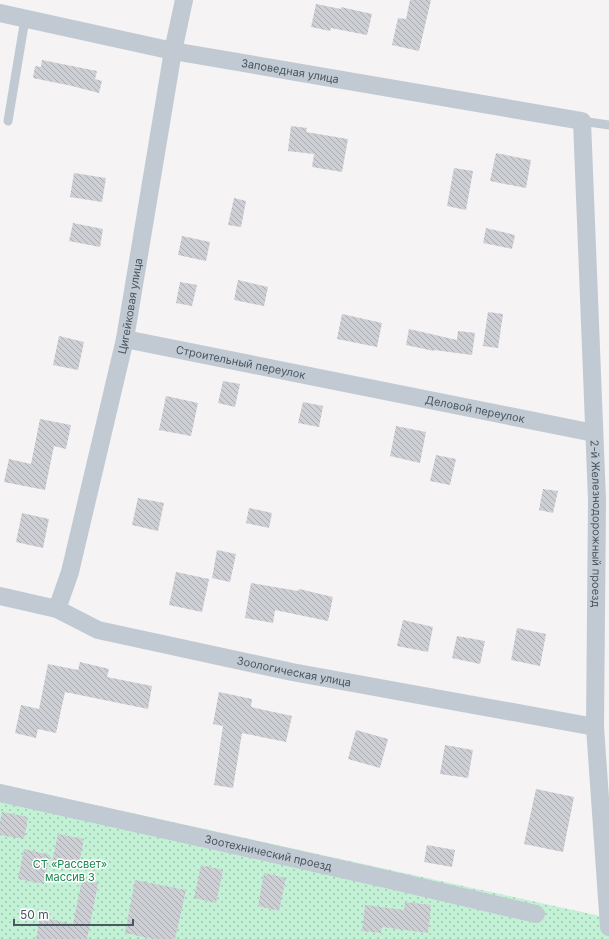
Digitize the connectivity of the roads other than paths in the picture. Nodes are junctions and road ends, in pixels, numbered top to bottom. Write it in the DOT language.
graph roads {
  1 [pos="184,0"];
  2 [pos="0,13"];
  3 [pos="25,19"];
  4 [pos="173,51"];
  5 [pos="8,121"];
  6 [pos="582,121"];
  7 [pos="609,125"];
  8 [pos="126,339"];
  9 [pos="355,386"];
  10 [pos="594,433"];
  11 [pos="0,596"];
  12 [pos="57,609"];
  13 [pos="595,727"];
  14 [pos="0,793"];
  15 [pos="536,914"];
  16 [pos="609,927"];
  1 -- 4 [label="street, Цигейковая улица"];
  2 -- 3 [label="street, Заповедная улица"];
  3 -- 4 [label="street, Заповедная улица"];
  3 -- 5 [label="lane"];
  4 -- 6 [label="street, Заповедная улица"];
  4 -- 8 [label="street, Цигейковая улица"];
  6 -- 7 [label="lane"];
  6 -- 10 [label="street, 2-й Железнодорожный проезд"];
  8 -- 9 [label="street, Строительный переулок"];
  8 -- 12 [label="street, Цигейковая улица"];
  9 -- 10 [label="street, Деловой переулок"];
  10 -- 13 [label="street, 2-й Железнодорожный проезд"];
  11 -- 12 [label="street, Зоологическая улица"];
  12 -- 13 [label="street, Зоологическая улица"];
  13 -- 16 [label="street, 2-й Железнодорожный проезд"];
  14 -- 15 [label="street, Зоотехнический проезд"];
}
